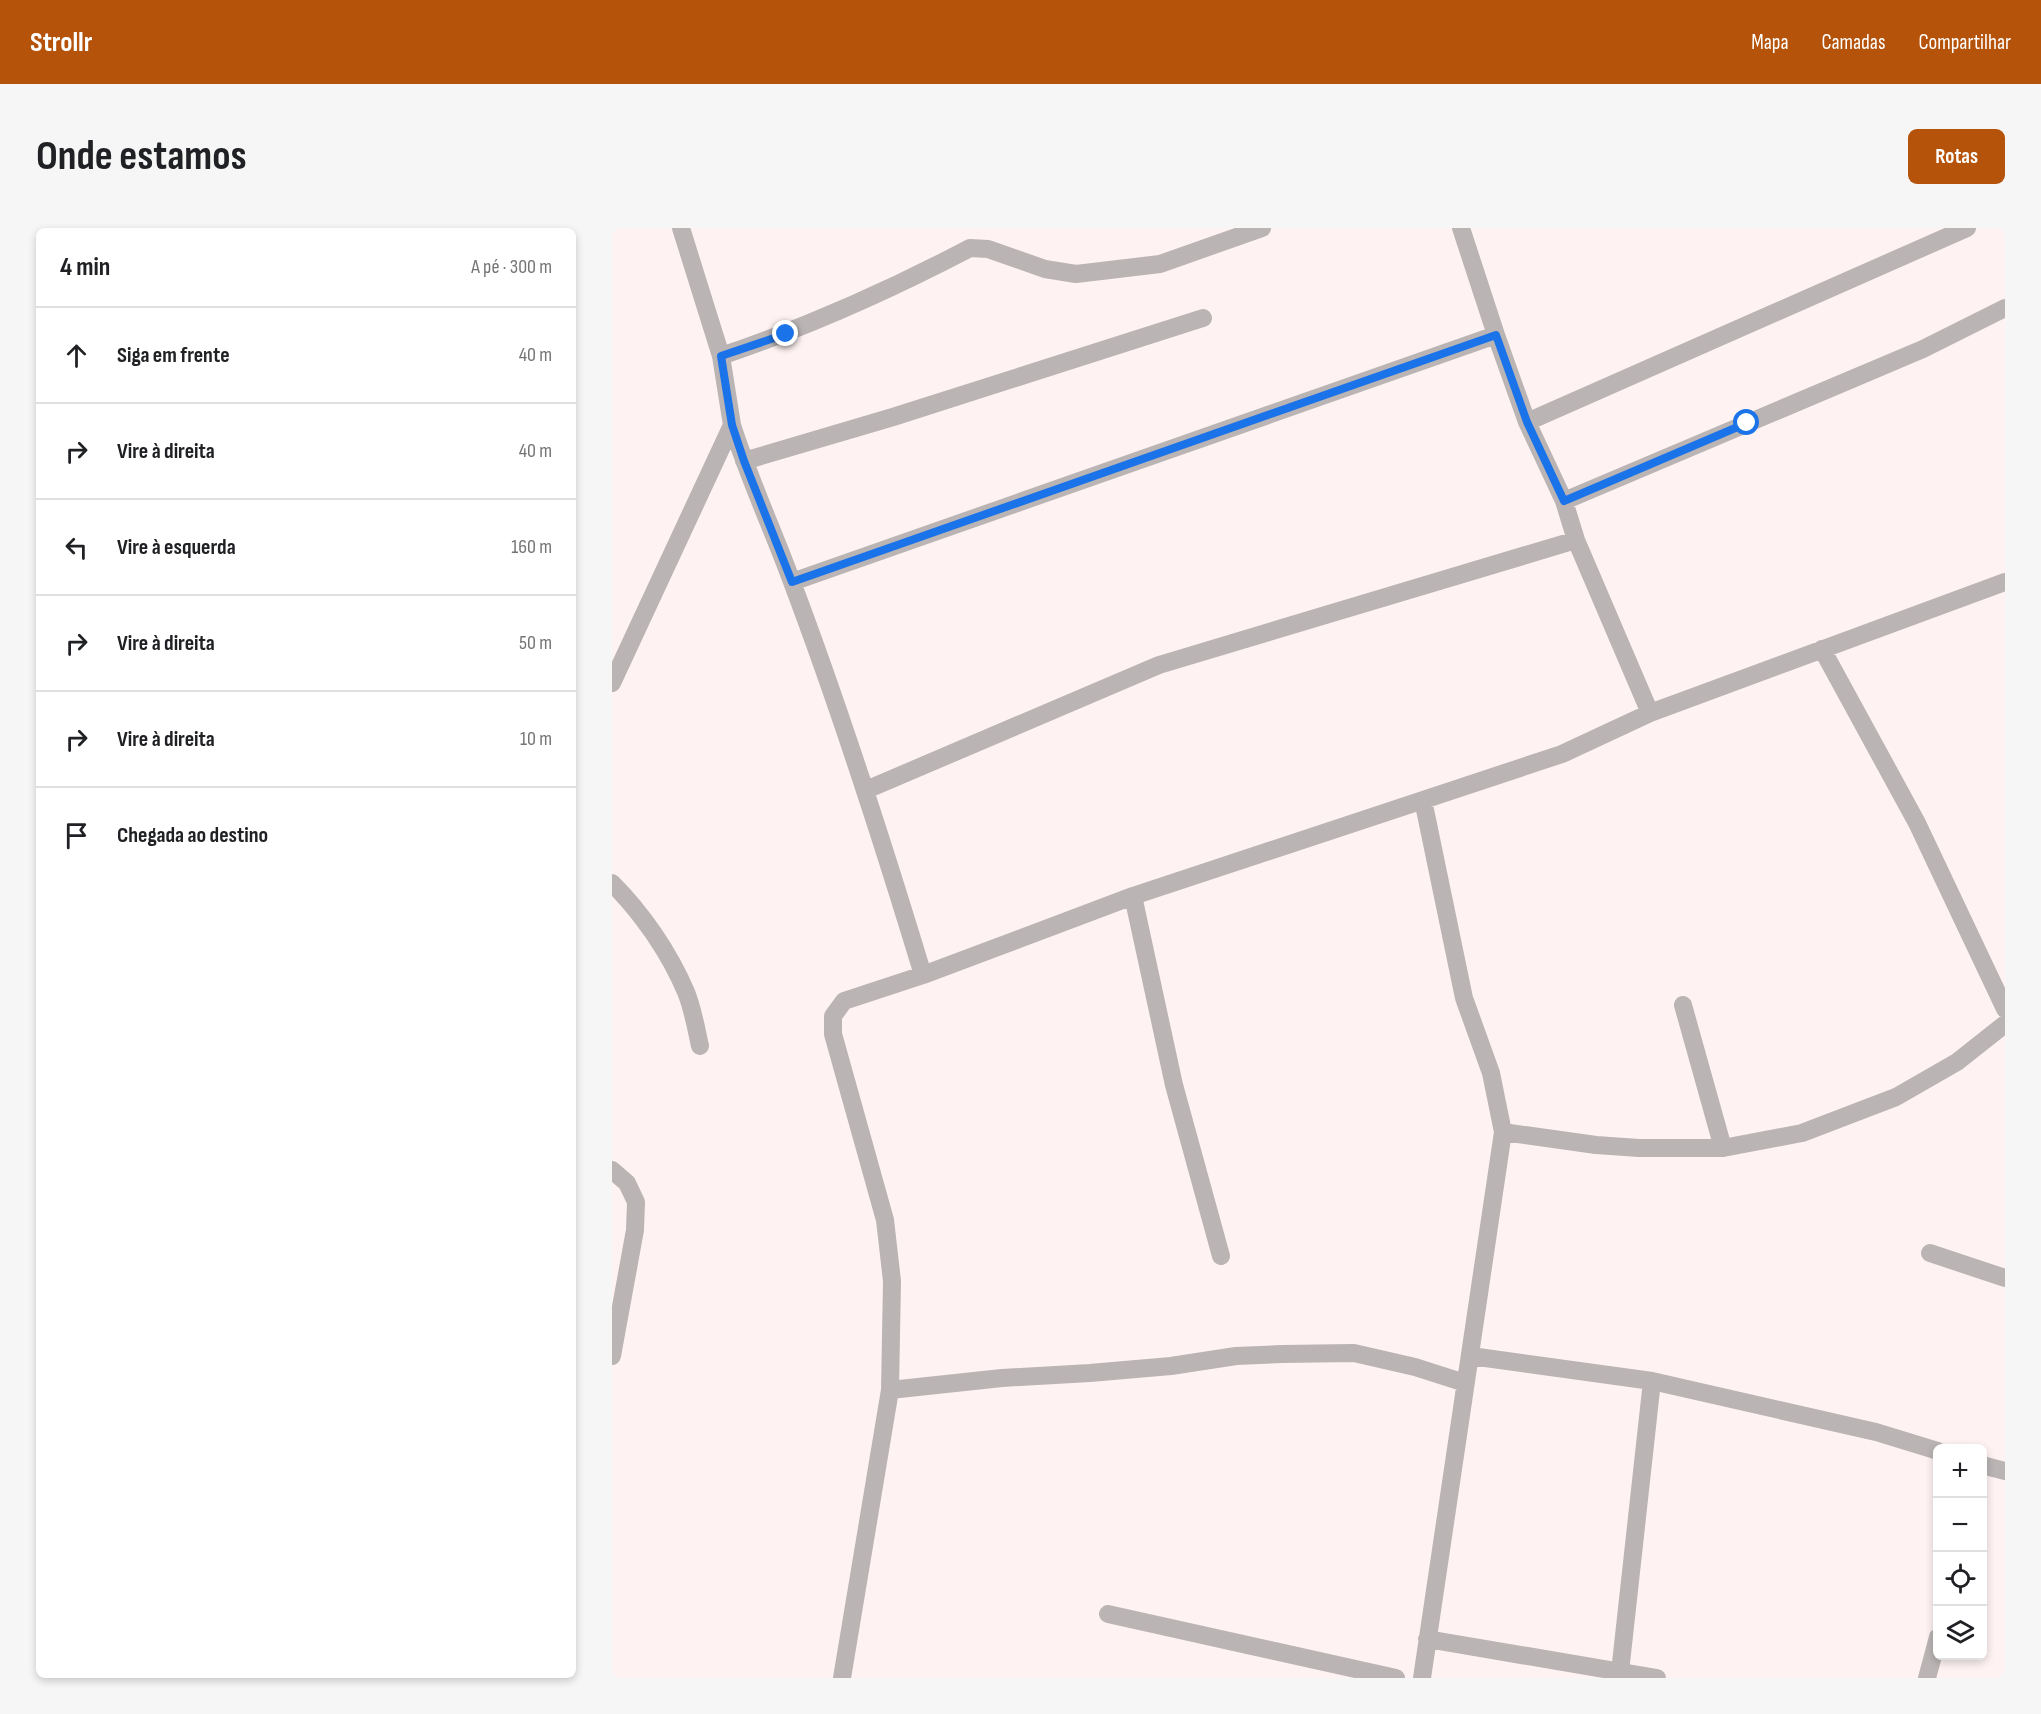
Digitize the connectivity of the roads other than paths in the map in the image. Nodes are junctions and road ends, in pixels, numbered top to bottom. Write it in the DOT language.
graph roads {
  1 [pos="681,228"];
  2 [pos="1262,228"];
  3 [pos="1461,228"];
  4 [pos="1967,228"];
  5 [pos="2005,308"];
  6 [pos="1203,318"];
  7 [pos="1496,335"];
  8 [pos="721,356"];
  9 [pos="1527,422"];
  10 [pos="732,425"];
  11 [pos="744,461"];
  12 [pos="1564,501"];
  13 [pos="1576,540"];
  14 [pos="792,582"];
  15 [pos="2005,582"];
  16 [pos="1822,649"];
  17 [pos="612,683"];
  18 [pos="1650,713"];
  19 [pos="866,790"];
  20 [pos="1423,800"];
  21 [pos="612,883"];
  22 [pos="1133,896"];
  23 [pos="923,975"];
  24 [pos="1683,1005"];
  25 [pos="2005,1009"];
  26 [pos="2005,1024"];
  27 [pos="700,1046"];
  28 [pos="1503,1132"];
  29 [pos="1723,1148"];
  30 [pos="612,1170"];
  31 [pos="1930,1253"];
  32 [pos="1221,1256"];
  33 [pos="2005,1278"];
  34 [pos="612,1356"];
  35 [pos="1471,1356"];
  36 [pos="1652,1381"];
  37 [pos="1465,1383"];
  38 [pos="890,1390"];
  39 [pos="1933,1449"];
  40 [pos="1987,1467"];
  41 [pos="2005,1471"];
  42 [pos="1108,1614"];
  43 [pos="1427,1639"];
  44 [pos="1933,1656"];
  45 [pos="1620,1671"];
  46 [pos="842,1678"];
  47 [pos="1396,1678"];
  48 [pos="1422,1678"];
  49 [pos="1657,1678"];
  50 [pos="1927,1678"];
  1 -- 8 [label="street"];
  2 -- 8 [label="street"];
  3 -- 7 [label="street"];
  4 -- 9 [label="street"];
  5 -- 12 [label="street"];
  6 -- 11 [label="street"];
  7 -- 9 [label="street"];
  7 -- 14 [label="street"];
  8 -- 10 [label="street"];
  9 -- 12 [label="street"];
  10 -- 11 [label="street"];
  10 -- 17 [label="street"];
  11 -- 14 [label="street"];
  12 -- 13 [label="street"];
  13 -- 18 [label="street"];
  13 -- 19 [label="street"];
  14 -- 19 [label="street"];
  15 -- 16 [label="street"];
  16 -- 18 [label="street"];
  16 -- 25 [label="street"];
  18 -- 20 [label="street"];
  19 -- 23 [label="street"];
  20 -- 22 [label="street"];
  20 -- 28 [label="street"];
  21 -- 27 [label="street"];
  22 -- 23 [label="street"];
  22 -- 32 [label="street"];
  23 -- 38 [label="street"];
  24 -- 29 [label="street"];
  26 -- 29 [label="street"];
  28 -- 29 [label="street"];
  28 -- 35 [label="street"];
  30 -- 34 [label="street"];
  31 -- 33 [label="street"];
  35 -- 36 [label="street"];
  35 -- 37 [label="street"];
  36 -- 39 [label="street"];
  36 -- 45 [label="street"];
  37 -- 38 [label="street"];
  37 -- 43 [label="street"];
  38 -- 46 [label="street"];
  40 -- 41 [label="street"];
  42 -- 47 [label="street"];
  43 -- 45 [label="street"];
  43 -- 48 [label="street"];
  44 -- 50 [label="street"];
  45 -- 49 [label="street"];
}
